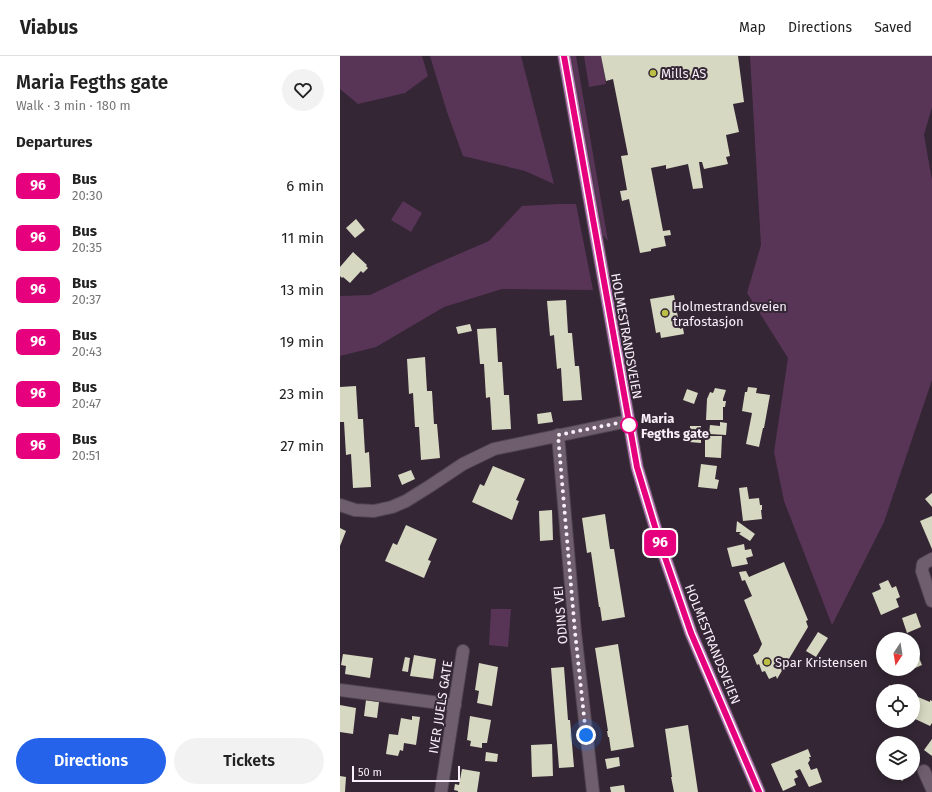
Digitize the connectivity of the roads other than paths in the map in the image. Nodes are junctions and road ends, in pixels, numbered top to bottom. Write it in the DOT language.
graph roads {
  1 [pos="564,56"];
  2 [pos="628,421"];
  3 [pos="558,435"];
  4 [pos="340,505"];
  5 [pos="932,559"];
  6 [pos="932,601"];
  7 [pos="464,651"];
  8 [pos="340,690"];
  9 [pos="454,705"];
  10 [pos="924,771"];
  11 [pos="932,789"];
  12 [pos="441,792"];
  13 [pos="593,792"];
  14 [pos="759,792"];
  1 -- 2 [label="main road, HOLMESTRANDSVEIEN"];
  2 -- 3 [label="street"];
  2 -- 14 [label="main road, HOLMESTRANDSVEIEN"];
  3 -- 4 [label="street"];
  3 -- 13 [label="street, ODINS VEI"];
  5 -- 6 [label="street"];
  7 -- 9 [label="street, IVER JUELS GATE"];
  8 -- 9 [label="street"];
  9 -- 12 [label="street, IVER JUELS GATE"];
  10 -- 11 [label="street"];
}
